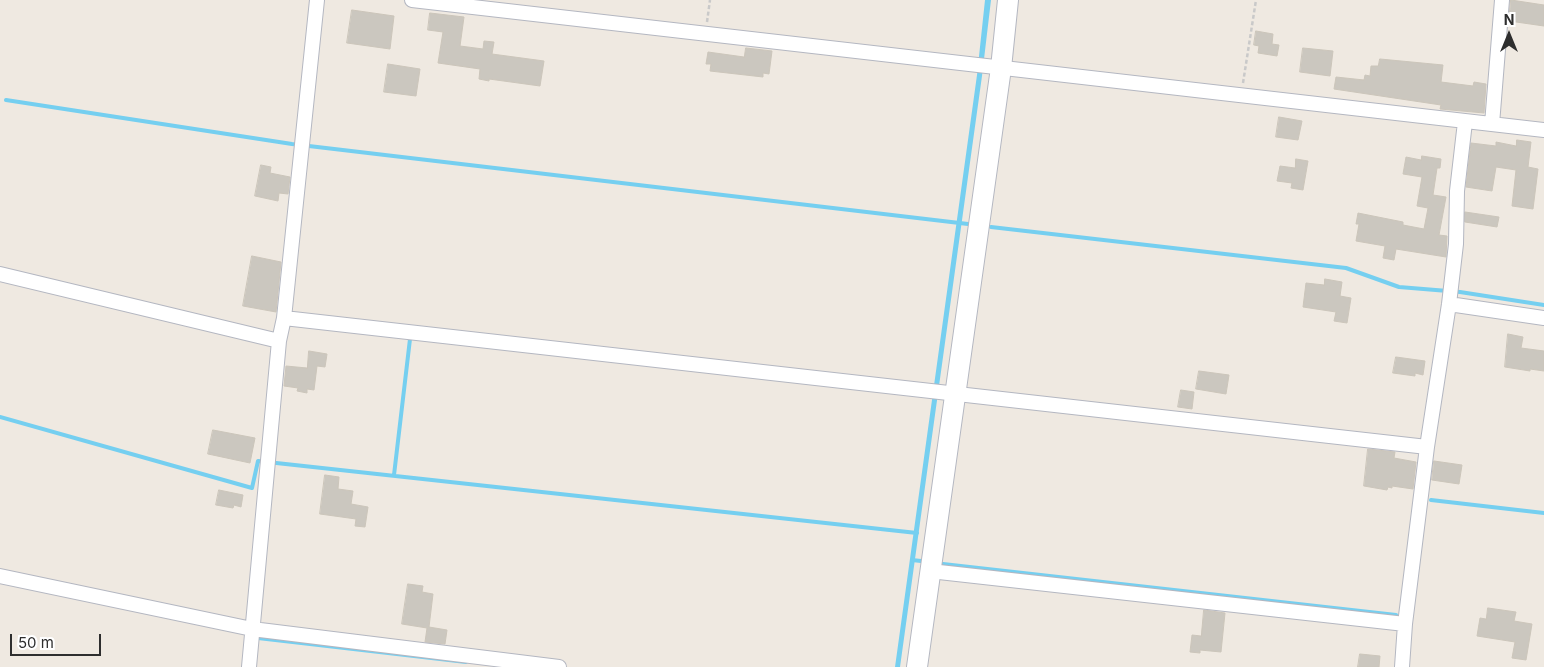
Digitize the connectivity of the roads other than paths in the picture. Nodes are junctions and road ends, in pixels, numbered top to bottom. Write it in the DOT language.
graph roads {
  1 [pos="316,0"];
  2 [pos="412,0"];
  3 [pos="1008,0"];
  4 [pos="1502,0"];
  5 [pos="988,66"];
  6 [pos="1465,122"];
  7 [pos="1492,124"];
  8 [pos="1544,130"];
  9 [pos="0,274"];
  10 [pos="1450,296"];
  11 [pos="284,318"];
  12 [pos="1544,318"];
  13 [pos="279,341"];
  14 [pos="942,392"];
  15 [pos="1427,447"];
  16 [pos="930,571"];
  17 [pos="0,576"];
  18 [pos="1405,624"];
  19 [pos="252,630"];
  20 [pos="248,667"];
  21 [pos="560,667"];
  22 [pos="917,667"];
  23 [pos="1402,667"];
  1 -- 11 [label="street"];
  2 -- 5 [label="street"];
  3 -- 5 [label="street"];
  4 -- 7 [label="street"];
  5 -- 6 [label="street"];
  5 -- 14 [label="street"];
  6 -- 7 [label="street"];
  6 -- 10 [label="street"];
  7 -- 8 [label="street"];
  9 -- 13 [label="street"];
  10 -- 12 [label="street"];
  10 -- 15 [label="street"];
  11 -- 13 [label="street"];
  11 -- 14 [label="street"];
  13 -- 19 [label="street"];
  14 -- 15 [label="street"];
  14 -- 16 [label="street"];
  15 -- 18 [label="street"];
  16 -- 18 [label="street"];
  16 -- 22 [label="street"];
  17 -- 19 [label="street"];
  18 -- 23 [label="street"];
  19 -- 20 [label="street"];
  19 -- 21 [label="street"];
}
